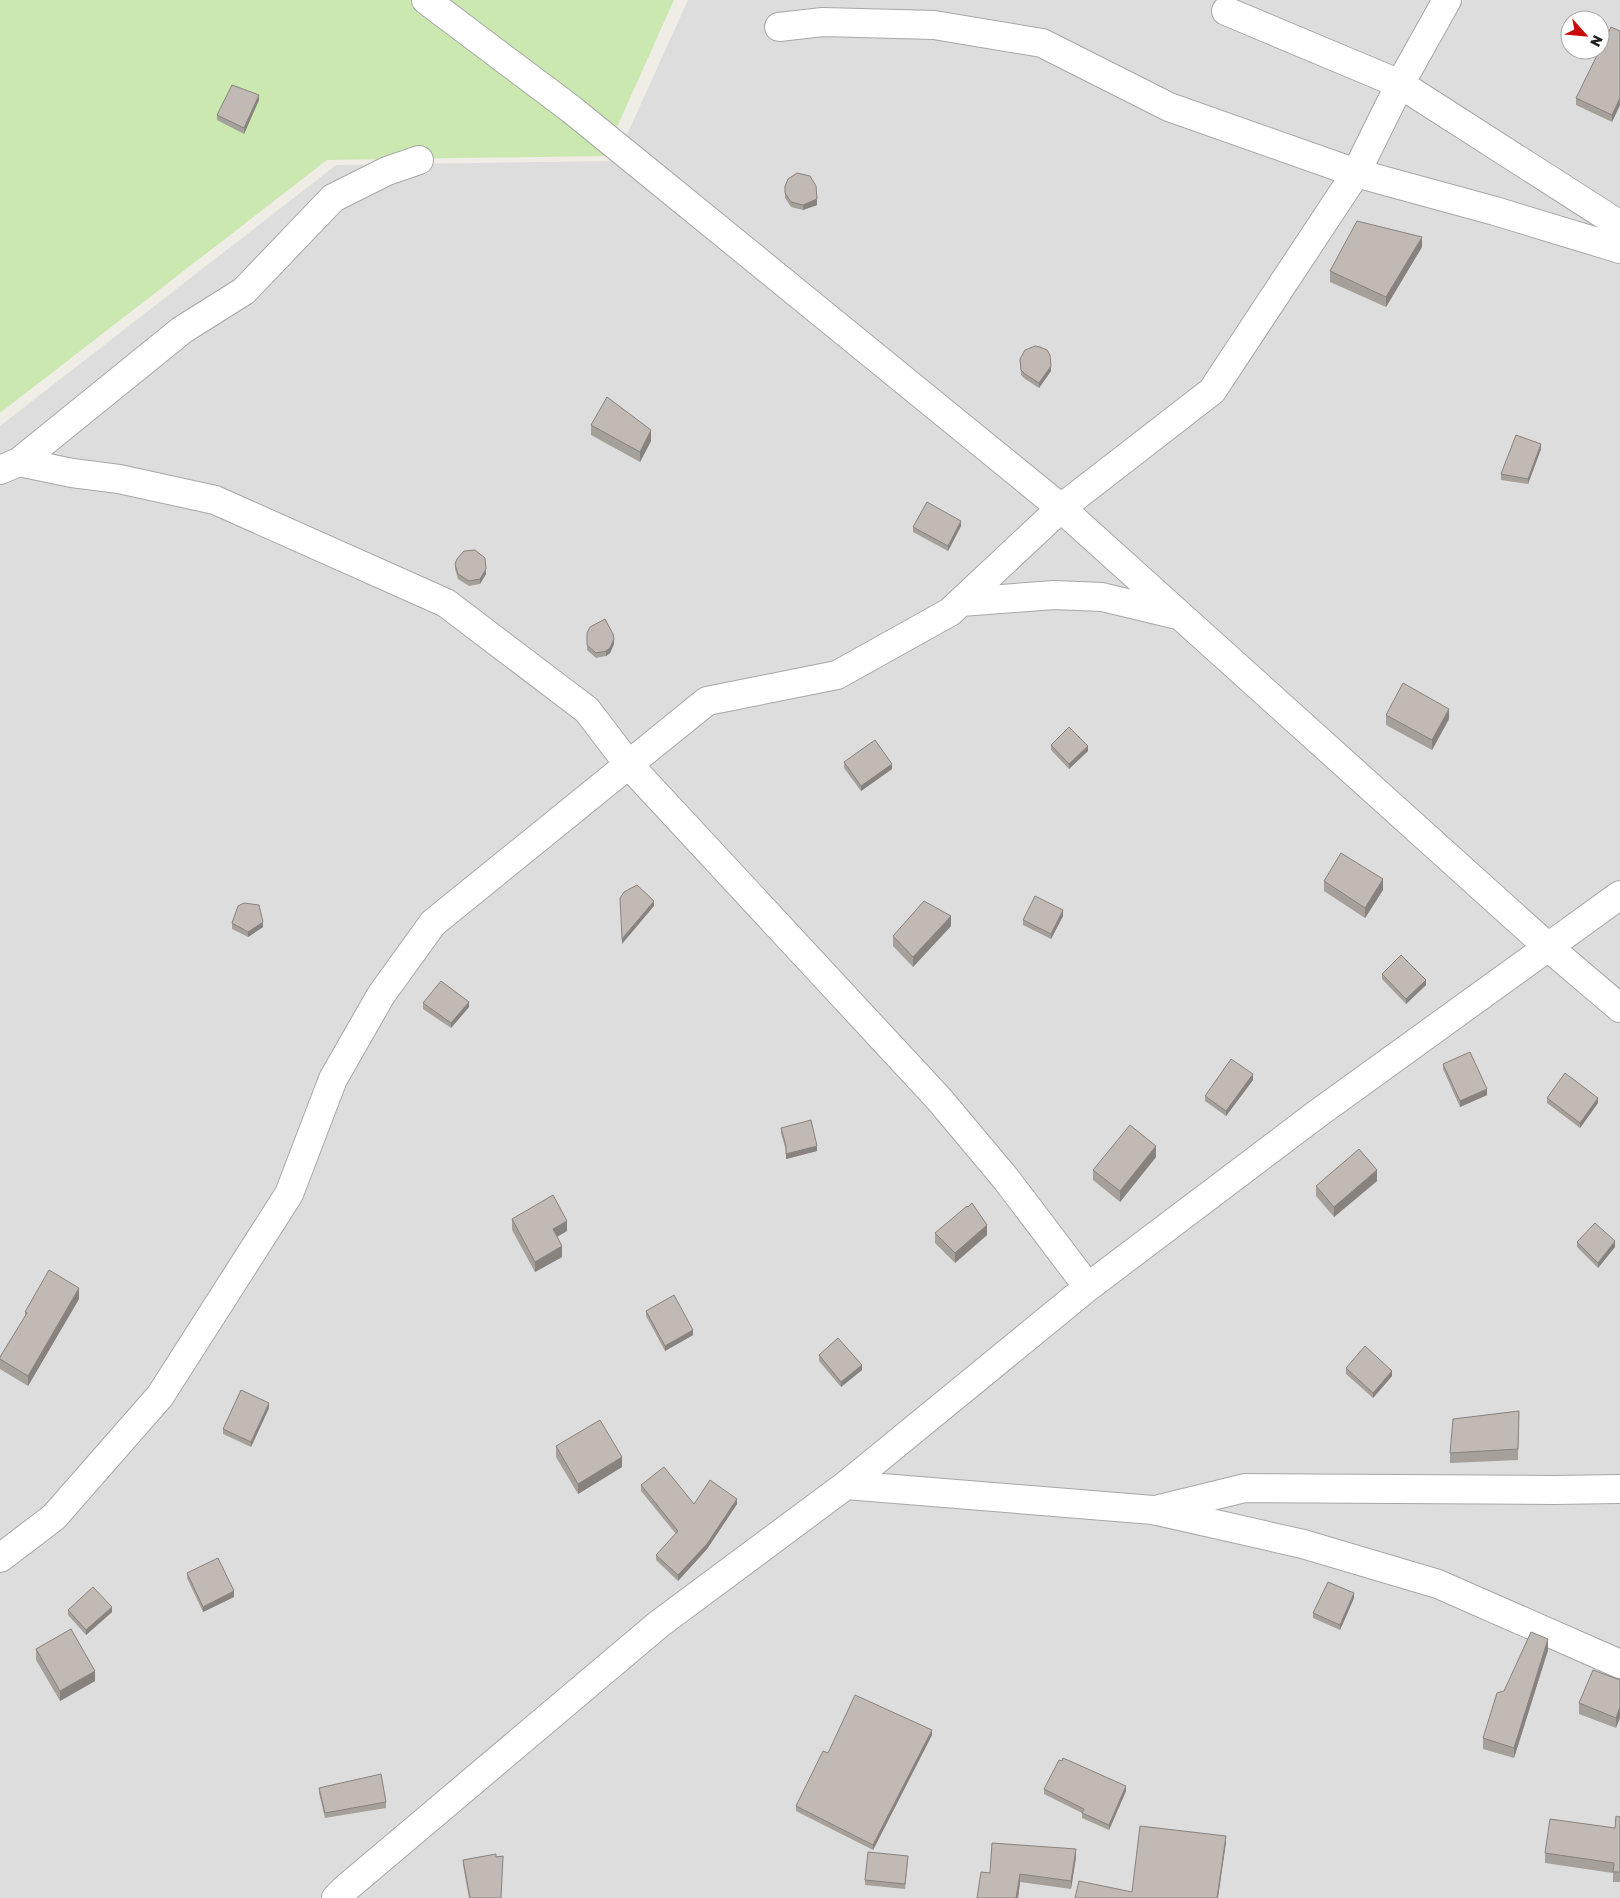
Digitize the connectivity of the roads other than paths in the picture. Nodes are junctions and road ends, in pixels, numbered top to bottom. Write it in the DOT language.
graph roads {
  1 [pos="426,0"];
  2 [pos="1447,0"];
  3 [pos="1226,11"];
  4 [pos="779,27"];
  5 [pos="1400,84"];
  6 [pos="419,160"];
  7 [pos="1356,173"];
  8 [pos="1620,225"];
  9 [pos="1620,249"];
  10 [pos="9,466"];
  11 [pos="1061,508"];
  12 [pos="961,602"];
  13 [pos="1180,616"];
  14 [pos="628,765"];
  15 [pos="1620,894"];
  16 [pos="1547,946"];
  17 [pos="1620,1008"];
  18 [pos="1088,1287"];
  19 [pos="846,1484"];
  20 [pos="1620,1489"];
  21 [pos="1153,1510"];
  22 [pos="0,1558"];
  23 [pos="1620,1664"];
  24 [pos="336,1898"];
  1 -- 11 [label="street"];
  2 -- 5 [label="street"];
  3 -- 5 [label="street"];
  4 -- 7 [label="street"];
  5 -- 7 [label="street"];
  5 -- 8 [label="street"];
  6 -- 10 [label="street"];
  7 -- 9 [label="street"];
  7 -- 11 [label="street"];
  10 -- 14 [label="street"];
  11 -- 12 [label="street"];
  11 -- 13 [label="street"];
  12 -- 13 [label="street"];
  12 -- 14 [label="street"];
  13 -- 16 [label="street"];
  14 -- 18 [label="street"];
  14 -- 22 [label="street"];
  15 -- 16 [label="street"];
  16 -- 17 [label="street"];
  16 -- 18 [label="street"];
  18 -- 19 [label="street"];
  19 -- 21 [label="street"];
  19 -- 24 [label="street"];
  20 -- 21 [label="street"];
  21 -- 23 [label="street"];
}
